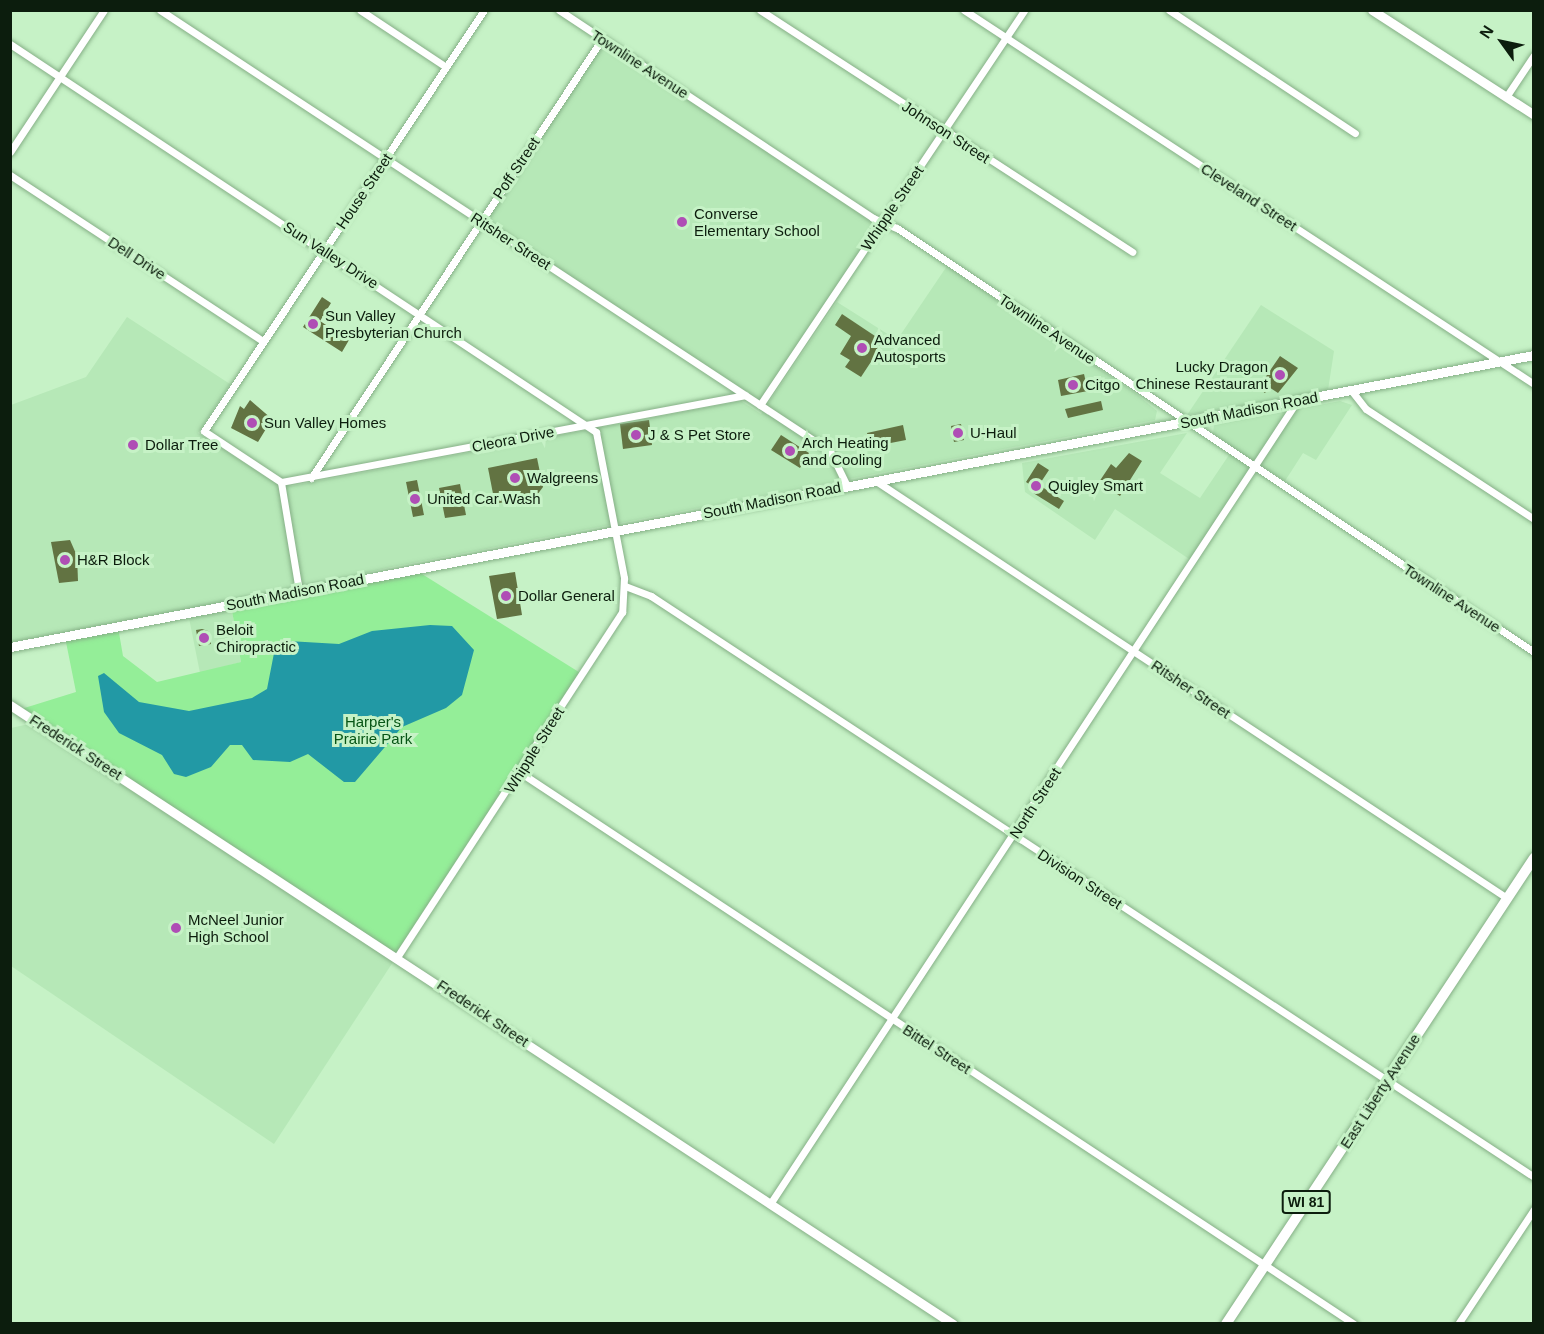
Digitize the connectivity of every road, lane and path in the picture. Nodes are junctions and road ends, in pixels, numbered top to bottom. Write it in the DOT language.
graph roads {
  1 [pos="104,10"];
  2 [pos="160,10"];
  3 [pos="360,10"];
  4 [pos="484,10"];
  5 [pos="559,10"];
  6 [pos="760,10"];
  7 [pos="964,10"];
  8 [pos="1024,10"];
  9 [pos="1169,10"];
  10 [pos="1372,10"];
  11 [pos="1006,37"];
  12 [pos="602,39"];
  13 [pos="10,44"];
  14 [pos="1533,55"];
  15 [pos="446,68"];
  16 [pos="60,76"];
  17 [pos="1506,97"];
  18 [pos="1533,115"];
  19 [pos="943,131"];
  20 [pos="1356,133"];
  21 [pos="10,152"];
  22 [pos="385,159"];
  23 [pos="10,175"];
  24 [pos="480,221"];
  25 [pos="883,222"];
  26 [pos="324,251"];
  27 [pos="1132,252"];
  28 [pos="420,313"];
  29 [pos="263,341"];
  30 [pos="1533,355"];
  31 [pos="1499,361"];
  32 [pos="1533,384"];
  33 [pos="1351,390"];
  34 [pos="745,395"];
  35 [pos="1298,401"];
  36 [pos="760,405"];
  37 [pos="1186,422"];
  38 [pos="589,424"];
  39 [pos="1256,469"];
  40 [pos="311,478"];
  41 [pos="875,481"];
  42 [pos="281,482"];
  43 [pos="847,486"];
  44 [pos="1533,519"];
  45 [pos="614,531"];
  46 [pos="625,586"];
  47 [pos="299,591"];
  48 [pos="10,647"];
  49 [pos="1135,651"];
  50 [pos="1533,652"];
  51 [pos="10,705"];
  52 [pos="520,773"];
  53 [pos="1014,835"];
  54 [pos="1533,858"];
  55 [pos="1507,898"];
  56 [pos="398,956"];
  57 [pos="893,1019"];
  58 [pos="1387,1080"];
  59 [pos="1533,1177"];
  60 [pos="770,1204"];
  61 [pos="1533,1209"];
  62 [pos="1264,1265"];
  63 [pos="953,1323"];
  64 [pos="1226,1323"];
  65 [pos="1354,1323"];
  66 [pos="1458,1323"];
  1 -- 16 [label="street"];
  2 -- 22 [label="street, Ritsher Street"];
  3 -- 15 [label="street"];
  4 -- 15 [label="street, House Street"];
  5 -- 12 [label="street, Townline Avenue"];
  6 -- 19 [label="street, Johnson Street"];
  7 -- 11 [label="street, Cleveland Street"];
  8 -- 11 [label="street, Whipple Street"];
  9 -- 20 [label="street"];
  10 -- 17 [label="main road"];
  11 -- 19 [label="street, Whipple Street"];
  11 -- 31 [label="street, Cleveland Street"];
  12 -- 24 [label="street, Poff Street"];
  12 -- 25 [label="street, Townline Avenue"];
  13 -- 16 [label="street, Sun Valley Drive"];
  14 -- 17 [label="street"];
  15 -- 22 [label="street, House Street"];
  16 -- 21 [label="street"];
  16 -- 26 [label="street, Sun Valley Drive"];
  17 -- 18 [label="main road"];
  19 -- 25 [label="street, Whipple Street"];
  19 -- 27 [label="street, Johnson Street"];
  22 -- 24 [label="street, Ritsher Street"];
  22 -- 26 [label="street, House Street"];
  23 -- 29 [label="street, Dell Drive"];
  24 -- 28 [label="street, Poff Street"];
  24 -- 34 [label="street, Ritsher Street"];
  25 -- 36 [label="street, Whipple Street"];
  25 -- 37 [label="street, Townline Avenue"];
  26 -- 28 [label="street, Sun Valley Drive"];
  26 -- 29 [label="street, House Street"];
  28 -- 38 [label="street, Sun Valley Drive"];
  28 -- 40 [label="street, Poff Street"];
  29 -- 42 [label="street, House Street"];
  30 -- 31 [label="main road, South Madison Road"];
  31 -- 32 [label="street, Cleveland Street"];
  31 -- 33 [label="main road, South Madison Road"];
  33 -- 35 [label="main road, South Madison Road"];
  33 -- 44 [label="street"];
  34 -- 36 [label="street, Ritsher Street"];
  34 -- 38 [label="street, Cleora Drive"];
  35 -- 37 [label="main road, South Madison Road"];
  35 -- 39 [label="street, North Street"];
  36 -- 43 [label="street, Ritsher Street"];
  37 -- 39 [label="street, Townline Avenue"];
  37 -- 41 [label="main road, South Madison Road"];
  38 -- 40 [label="street, Cleora Drive"];
  38 -- 45 [label="street"];
  39 -- 49 [label="street, North Street"];
  39 -- 50 [label="street, Townline Avenue"];
  40 -- 42 [label="street, Cleora Drive"];
  41 -- 43 [label="main road, South Madison Road"];
  41 -- 49 [label="street, Ritsher Street"];
  42 -- 47 [label="street"];
  43 -- 45 [label="main road, South Madison Road"];
  45 -- 46 [label="street, Whipple Street"];
  45 -- 47 [label="main road, South Madison Road"];
  46 -- 52 [label="street, Whipple Street"];
  46 -- 53 [label="street, Division Street"];
  47 -- 48 [label="main road, South Madison Road"];
  49 -- 53 [label="street, North Street"];
  49 -- 55 [label="street, Ritsher Street"];
  51 -- 56 [label="main road, Frederick Street"];
  52 -- 56 [label="street, Whipple Street"];
  52 -- 57 [label="street, Bittel Street"];
  53 -- 57 [label="street, North Street"];
  53 -- 58 [label="street, Division Street"];
  54 -- 55 [label="main road, East Liberty Avenue / WI 81"];
  55 -- 58 [label="main road, East Liberty Avenue / WI 81"];
  56 -- 60 [label="main road, Frederick Street"];
  57 -- 60 [label="street, North Street"];
  57 -- 62 [label="street, Bittel Street"];
  58 -- 59 [label="street, Division Street"];
  58 -- 62 [label="main road, East Liberty Avenue / WI 81"];
  60 -- 63 [label="main road, Frederick Street"];
  61 -- 66 [label="street"];
  62 -- 64 [label="main road, East Liberty Avenue / WI 81"];
  62 -- 65 [label="street, Bittel Street"];
}
